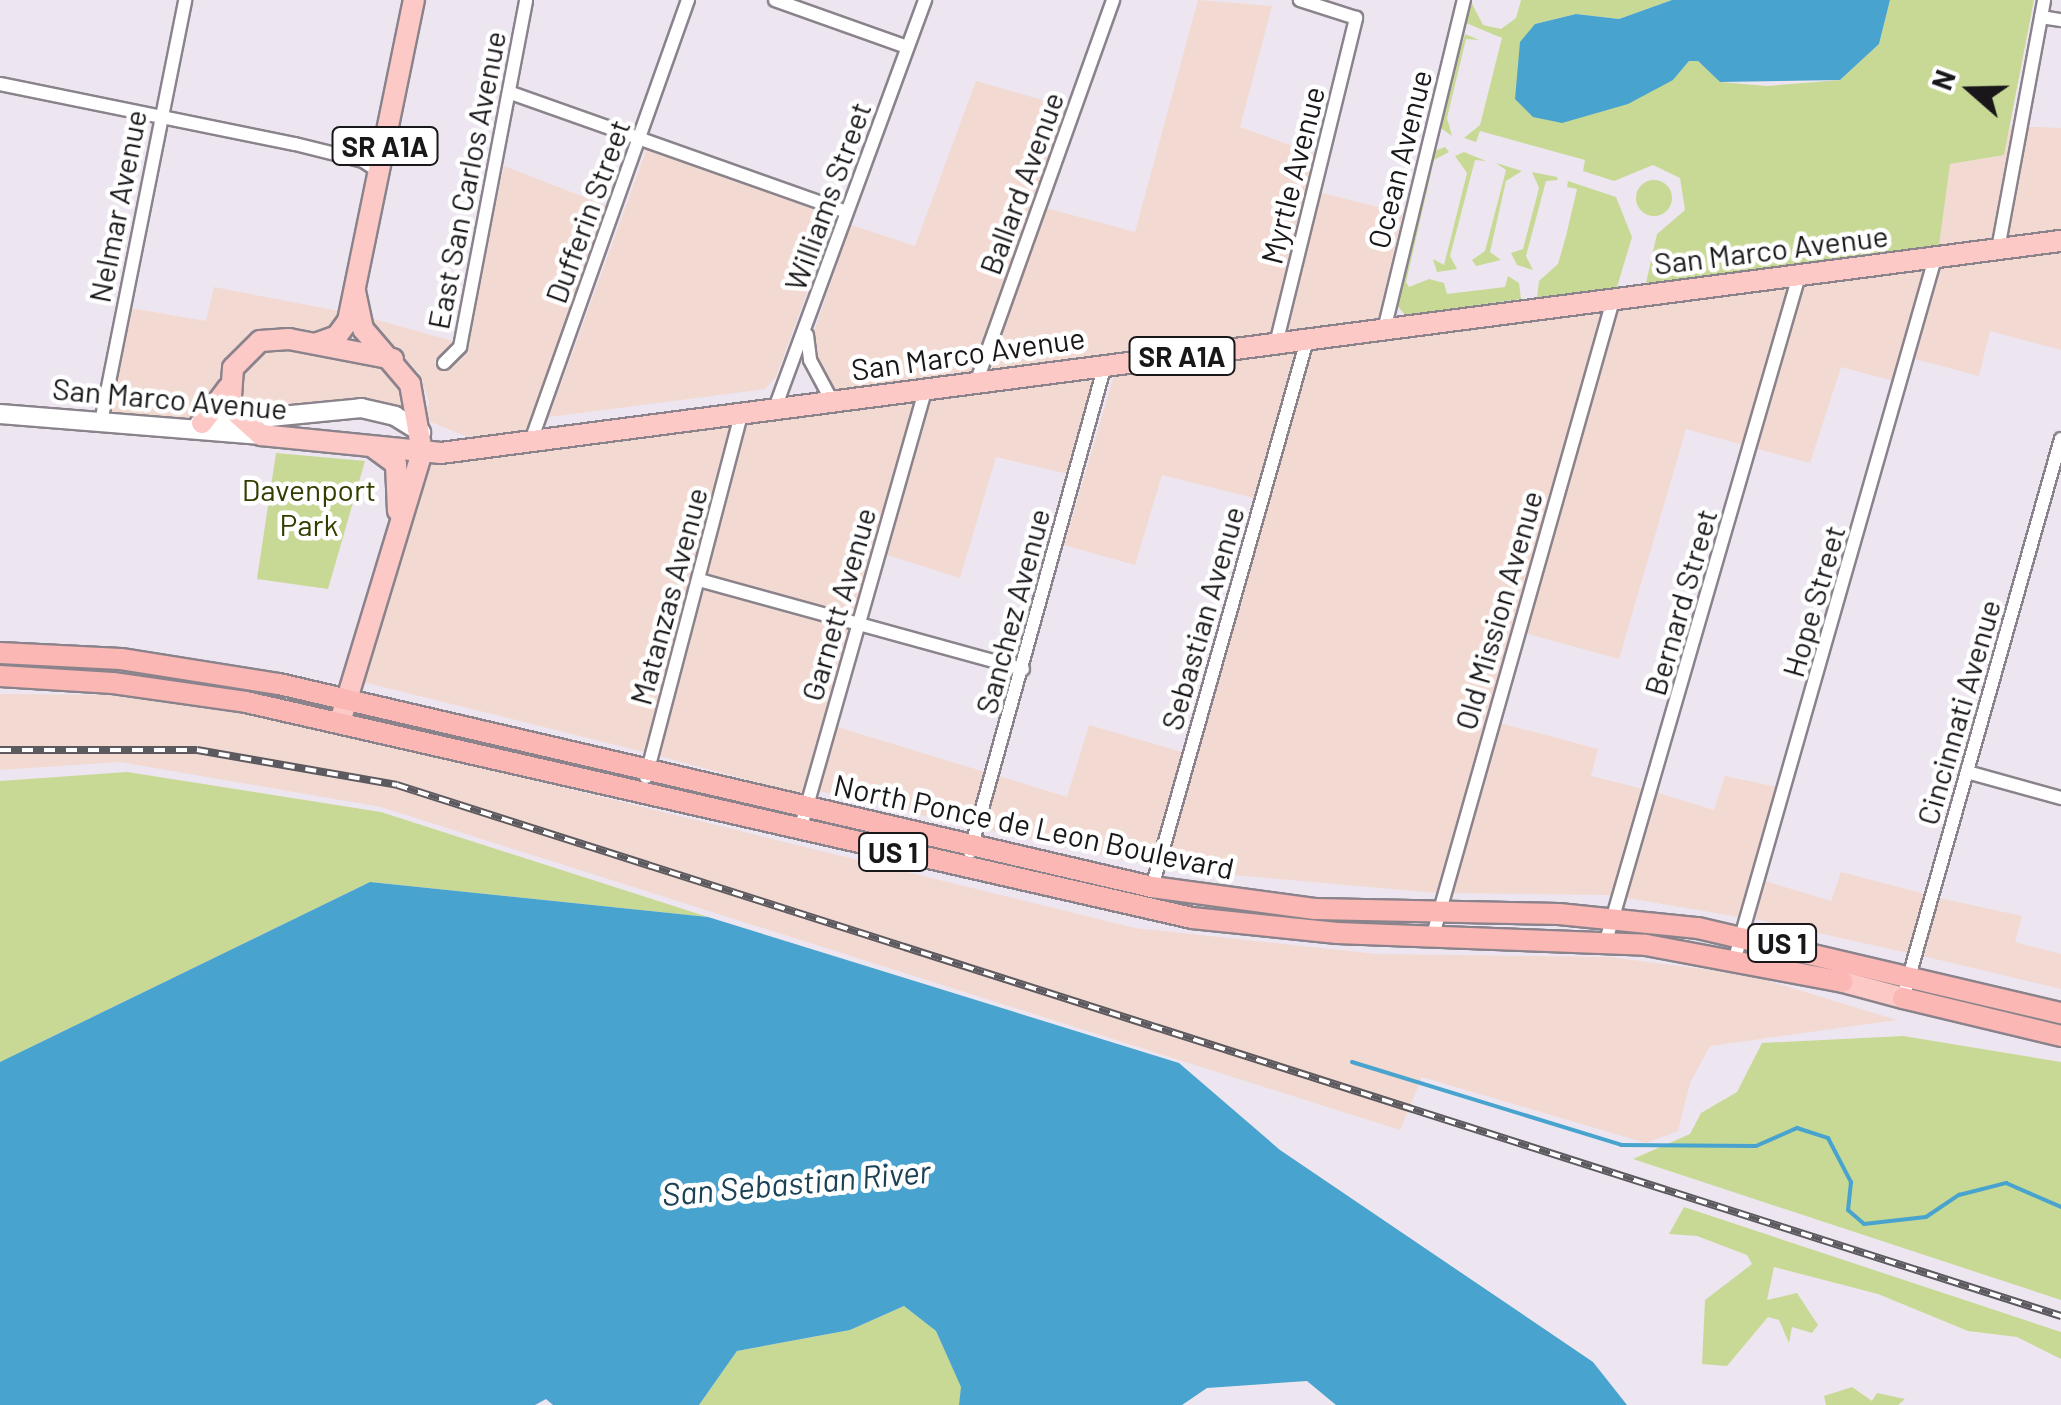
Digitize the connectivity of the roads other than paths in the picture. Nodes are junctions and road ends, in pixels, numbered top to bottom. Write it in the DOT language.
graph roads {
  1 [pos="184,0"];
  2 [pos="414,0"];
  3 [pos="526,0"];
  4 [pos="688,0"];
  5 [pos="774,0"];
  6 [pos="925,0"];
  7 [pos="1113,0"];
  8 [pos="1300,0"];
  9 [pos="1464,0"];
  10 [pos="2044,0"];
  11 [pos="2041,18"];
  12 [pos="2061,20"];
  13 [pos="907,46"];
  14 [pos="0,84"];
  15 [pos="511,93"];
  16 [pos="161,117"];
  17 [pos="640,137"];
  18 [pos="371,166"];
  19 [pos="848,212"];
  20 [pos="2061,241"];
  21 [pos="1998,249"];
  22 [pos="1935,258"];
  23 [pos="1798,276"];
  24 [pos="355,292"];
  25 [pos="1613,300"];
  26 [pos="806,329"];
  27 [pos="1384,330"];
  28 [pos="1307,340"];
  29 [pos="318,343"];
  30 [pos="1276,344"];
  31 [pos="393,360"];
  32 [pos="444,362"];
  33 [pos="1105,365"];
  34 [pos="976,384"];
  35 [pos="228,388"];
  36 [pos="925,390"];
  37 [pos="832,401"];
  38 [pos="775,408"];
  39 [pos="742,412"];
  40 [pos="0,414"];
  41 [pos="236,417"];
  42 [pos="101,422"];
  43 [pos="196,426"];
  44 [pos="417,430"];
  45 [pos="260,436"];
  46 [pos="532,438"];
  47 [pos="2061,439"];
  48 [pos="368,444"];
  49 [pos="398,520"];
  50 [pos="698,580"];
  51 [pos="860,622"];
  52 [pos="0,653"];
  53 [pos="1022,669"];
  54 [pos="0,676"];
  55 [pos="346,699"];
  56 [pos="340,722"];
  57 [pos="647,770"];
  58 [pos="1967,772"];
  59 [pos="641,793"];
  60 [pos="2061,798"];
  61 [pos="806,808"];
  62 [pos="800,830"];
  63 [pos="971,846"];
  64 [pos="965,868"];
  65 [pos="1152,887"];
  66 [pos="1146,910"];
  67 [pos="1440,912"];
  68 [pos="1614,917"];
  69 [pos="1742,934"];
  70 [pos="1433,935"];
  71 [pos="1606,941"];
  72 [pos="1736,958"];
  73 [pos="1910,975"];
  74 [pos="1843,982"];
  75 [pos="1904,998"];
  76 [pos="2061,1014"];
  77 [pos="2061,1036"];
  1 -- 16 [label="street, Nelmar Avenue"];
  2 -- 18 [label="main road, SR A1A"];
  3 -- 15 [label="street, East San Carlos Avenue"];
  4 -- 17 [label="street, Dufferin Street"];
  5 -- 13 [label="street"];
  6 -- 13 [label="street, Williams Street"];
  7 -- 34 [label="street, Ballard Avenue"];
  8 -- 30 [label="street, Myrtle Avenue"];
  9 -- 27 [label="street, Ocean Avenue"];
  10 -- 11 [label="street"];
  11 -- 12 [label="street"];
  11 -- 21 [label="street"];
  13 -- 19 [label="street, Williams Street"];
  14 -- 16 [label="street"];
  15 -- 17 [label="street"];
  15 -- 32 [label="street, East San Carlos Avenue"];
  16 -- 18 [label="street"];
  16 -- 42 [label="street, Nelmar Avenue"];
  17 -- 19 [label="street"];
  17 -- 46 [label="street, Dufferin Street"];
  18 -- 24 [label="main road, SR A1A"];
  19 -- 26 [label="street, Williams Street"];
  20 -- 21 [label="main road, San Marco Avenue / SR A1A"];
  21 -- 22 [label="main road, San Marco Avenue / SR A1A"];
  22 -- 23 [label="main road, San Marco Avenue / SR A1A"];
  22 -- 69 [label="street, Hope Street"];
  23 -- 25 [label="main road, San Marco Avenue / SR A1A"];
  23 -- 68 [label="street, Bernard Street"];
  24 -- 29 [label="main road"];
  24 -- 31 [label="main road"];
  25 -- 27 [label="main road, San Marco Avenue / SR A1A"];
  25 -- 67 [label="street, Old Mission Avenue"];
  26 -- 37 [label="street"];
  26 -- 38 [label="street, Williams Street"];
  27 -- 28 [label="main road, San Marco Avenue / SR A1A"];
  28 -- 30 [label="main road, San Marco Avenue / SR A1A"];
  28 -- 65 [label="street, Sebastian Avenue"];
  29 -- 31 [label="main road"];
  29 -- 35 [label="main road"];
  30 -- 33 [label="main road, San Marco Avenue / SR A1A"];
  31 -- 44 [label="main road"];
  33 -- 34 [label="main road, San Marco Avenue / SR A1A"];
  33 -- 53 [label="street, Sanchez Avenue"];
  34 -- 36 [label="main road, San Marco Avenue / SR A1A"];
  35 -- 41 [label="main road"];
  35 -- 43 [label="main road"];
  36 -- 37 [label="main road, San Marco Avenue / SR A1A"];
  36 -- 51 [label="street, Garnett Avenue"];
  37 -- 38 [label="main road, San Marco Avenue / SR A1A"];
  38 -- 39 [label="main road, San Marco Avenue / SR A1A"];
  39 -- 46 [label="main road, San Marco Avenue / SR A1A"];
  39 -- 50 [label="street, Matanzas Avenue"];
  40 -- 42 [label="main road, San Marco Avenue"];
  41 -- 43 [label="main road"];
  41 -- 44 [label="main road"];
  41 -- 45 [label="main road"];
  42 -- 43 [label="main road, San Marco Avenue"];
  43 -- 45 [label="main road, San Marco Avenue"];
  44 -- 46 [label="main road, San Marco Avenue / SR A1A"];
  44 -- 48 [label="main road"];
  44 -- 48 [label="main road, San Marco Avenue / SR A1A"];
  44 -- 49 [label="main road"];
  45 -- 48 [label="main road, San Marco Avenue / SR A1A"];
  47 -- 58 [label="street, Cincinnati Avenue"];
  48 -- 49 [label="main road"];
  49 -- 55 [label="main road"];
  50 -- 51 [label="street"];
  50 -- 57 [label="street, Matanzas Avenue"];
  51 -- 53 [label="street"];
  51 -- 61 [label="street, Garnett Avenue"];
  52 -- 55 [label="highway, North Ponce de Leon Boulevard / US 1"];
  53 -- 63 [label="street, Sanchez Avenue"];
  54 -- 56 [label="highway, North Ponce de Leon Boulevard / US 1"];
  55 -- 56 [label="main road"];
  55 -- 57 [label="highway, North Ponce de Leon Boulevard / US 1"];
  56 -- 59 [label="highway, North Ponce de Leon Boulevard / US 1"];
  57 -- 59 [label="street, Matanzas Avenue"];
  57 -- 61 [label="highway, North Ponce de Leon Boulevard / US 1"];
  58 -- 60 [label="street"];
  58 -- 73 [label="street, Cincinnati Avenue"];
  59 -- 62 [label="highway, North Ponce de Leon Boulevard / US 1"];
  61 -- 62 [label="street, Garnett Avenue"];
  61 -- 63 [label="highway, North Ponce de Leon Boulevard / US 1"];
  62 -- 64 [label="highway, North Ponce de Leon Boulevard / US 1"];
  63 -- 64 [label="street, Sanchez Avenue"];
  63 -- 65 [label="highway, North Ponce de Leon Boulevard / US 1"];
  64 -- 66 [label="highway, North Ponce de Leon Boulevard / US 1"];
  65 -- 66 [label="street, Sebastian Avenue"];
  65 -- 67 [label="highway, North Ponce de Leon Boulevard / US 1"];
  66 -- 70 [label="highway, North Ponce de Leon Boulevard / US 1"];
  67 -- 68 [label="highway, North Ponce de Leon Boulevard / US 1"];
  67 -- 70 [label="street, Old Mission Avenue"];
  68 -- 69 [label="highway, North Ponce de Leon Boulevard / US 1"];
  68 -- 71 [label="street, Bernard Street"];
  69 -- 72 [label="street, Hope Street"];
  69 -- 73 [label="highway, North Ponce de Leon Boulevard / US 1"];
  70 -- 71 [label="highway, North Ponce de Leon Boulevard / US 1"];
  71 -- 72 [label="highway, North Ponce de Leon Boulevard / US 1"];
  72 -- 74 [label="highway, North Ponce de Leon Boulevard / US 1"];
  73 -- 75 [label="street, Cincinnati Avenue"];
  73 -- 76 [label="highway, North Ponce de Leon Boulevard / US 1"];
  74 -- 75 [label="main road, North Ponce de Leon Boulevard / US 1"];
  75 -- 77 [label="highway, North Ponce de Leon Boulevard / US 1"];
}
